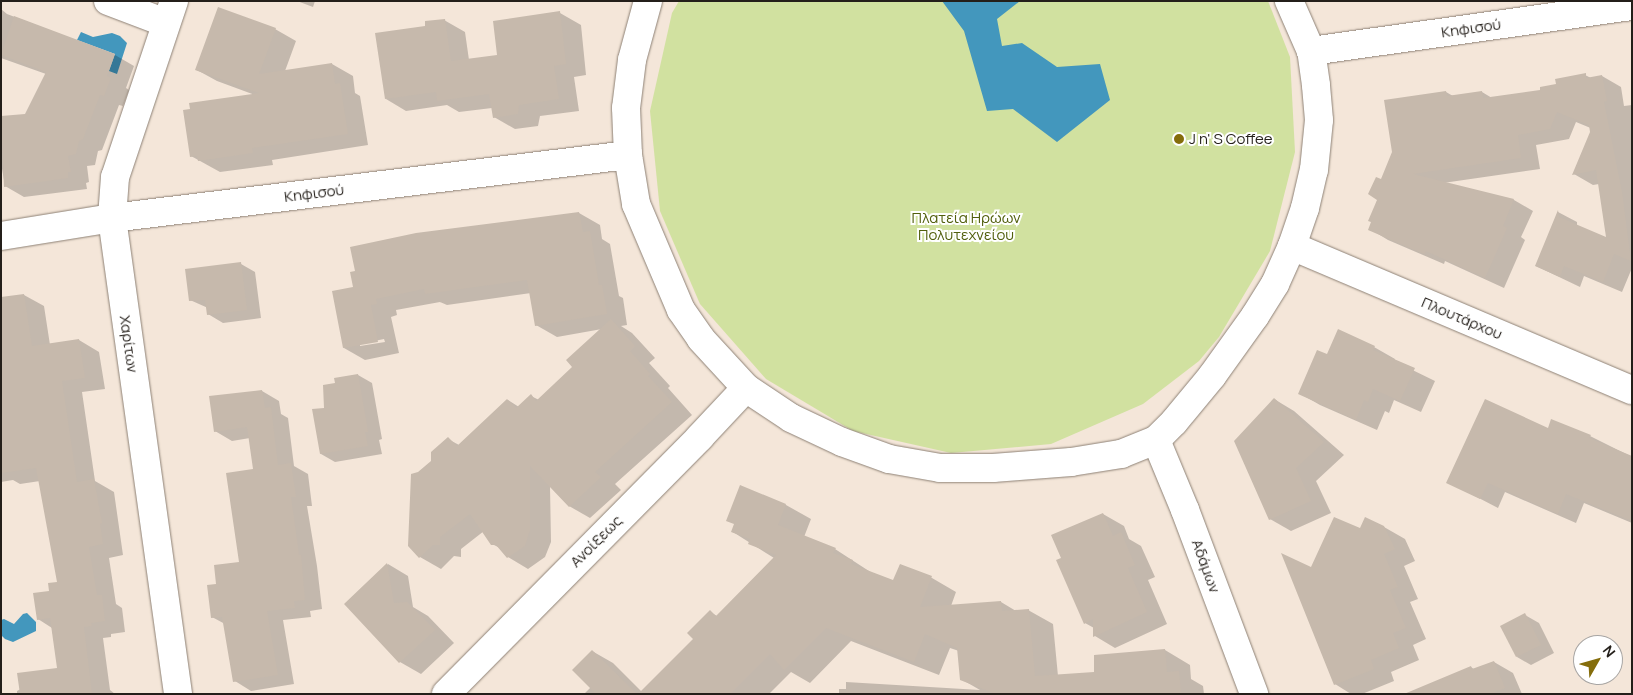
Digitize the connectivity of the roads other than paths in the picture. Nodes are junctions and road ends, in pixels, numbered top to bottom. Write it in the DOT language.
graph roads {
  1 [pos="108,1"];
  2 [pos="648,1"];
  3 [pos="1289,1"];
  4 [pos="1632,6"];
  5 [pos="170,12"];
  6 [pos="1311,51"];
  7 [pos="628,156"];
  8 [pos="112,218"];
  9 [pos="1,236"];
  10 [pos="1292,246"];
  11 [pos="746,388"];
  12 [pos="1632,390"];
  13 [pos="1156,440"];
  14 [pos="178,694"];
  15 [pos="446,694"];
  16 [pos="1254,694"];
  1 -- 5 [label="street"];
  2 -- 7 [label="street"];
  3 -- 6 [label="street"];
  4 -- 6 [label="street, Κηφισού"];
  5 -- 8 [label="street, Χαρίτων"];
  6 -- 10 [label="street"];
  7 -- 8 [label="street, Κηφισού"];
  7 -- 11 [label="street"];
  8 -- 9 [label="street, Κηφισού"];
  8 -- 14 [label="street, Χαρίτων"];
  10 -- 12 [label="street, Πλουτάρχου"];
  10 -- 13 [label="street"];
  11 -- 13 [label="street"];
  11 -- 15 [label="street, Ανοίξεως"];
  13 -- 16 [label="street, Αδάμων"];
}
